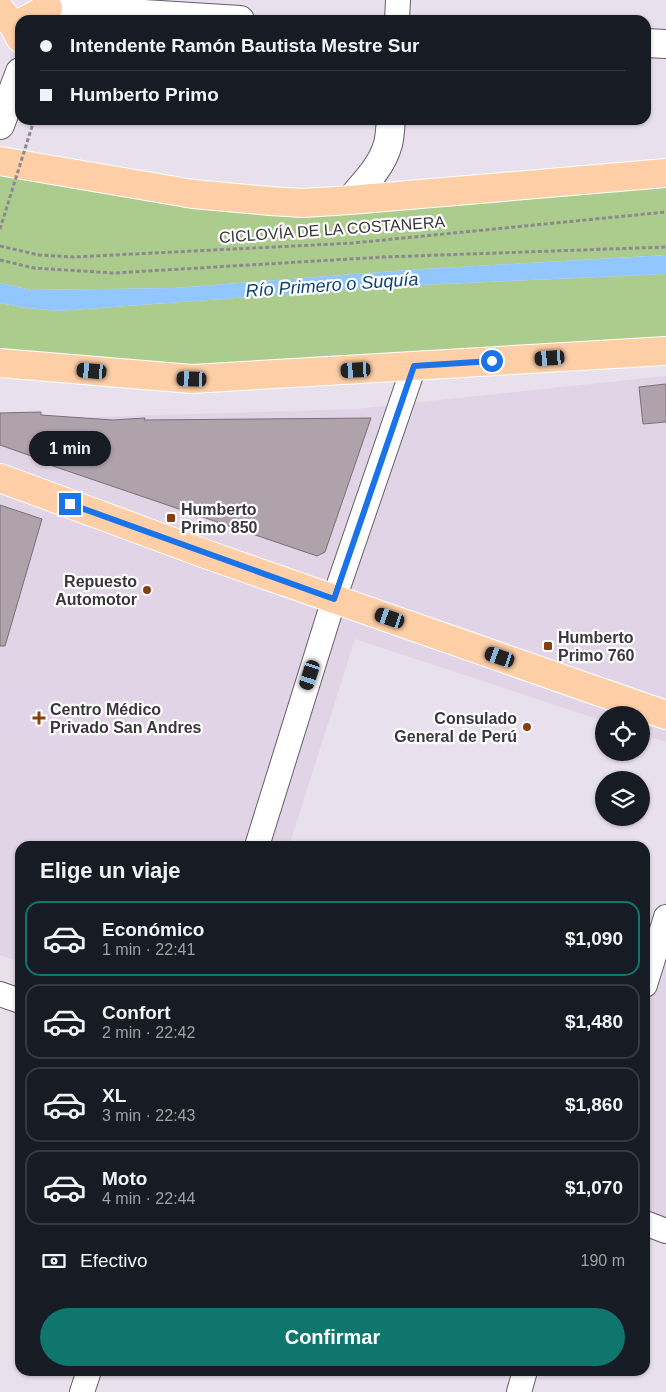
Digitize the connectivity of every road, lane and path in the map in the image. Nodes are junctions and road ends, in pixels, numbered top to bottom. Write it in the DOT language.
graph roads {
  1 [pos="398,0"];
  2 [pos="397,15"];
  3 [pos="651,43"];
  4 [pos="666,44"];
  5 [pos="15,85"];
  6 [pos="0,125"];
  7 [pos="32,125"];
  8 [pos="390,125"];
  9 [pos="0,161"];
  10 [pos="666,173"];
  11 [pos="350,200"];
  12 [pos="666,212"];
  13 [pos="0,228"];
  14 [pos="0,246"];
  15 [pos="666,247"];
  16 [pos="0,260"];
  17 [pos="666,351"];
  18 [pos="0,363"];
  19 [pos="414,366"];
  20 [pos="0,478"];
  21 [pos="334,599"];
  22 [pos="666,714"];
  23 [pos="259,841"];
  24 [pos="666,917"];
  25 [pos="650,969"];
  26 [pos="0,994"];
  27 [pos="15,999"];
  28 [pos="650,1225"];
  29 [pos="666,1230"];
  30 [pos="87,1376"];
  31 [pos="524,1376"];
  32 [pos="82,1392"];
  33 [pos="519,1392"];
  1 -- 2 [label="street"];
  3 -- 4 [label="street"];
  5 -- 6 [label="street"];
  7 -- 13 [label="path, bridge"];
  8 -- 11 [label="street"];
  9 -- 11 [label="main road"];
  10 -- 11 [label="main road"];
  12 -- 14 [label="path, CICLOVÍA DE LA COSTANERA"];
  15 -- 16 [label="path"];
  17 -- 19 [label="main road"];
  18 -- 19 [label="main road"];
  19 -- 21 [label="street"];
  20 -- 21 [label="main road"];
  21 -- 22 [label="main road"];
  21 -- 23 [label="street"];
  24 -- 25 [label="street"];
  26 -- 27 [label="street"];
  28 -- 29 [label="street"];
  30 -- 32 [label="street"];
  31 -- 33 [label="street"];
}
